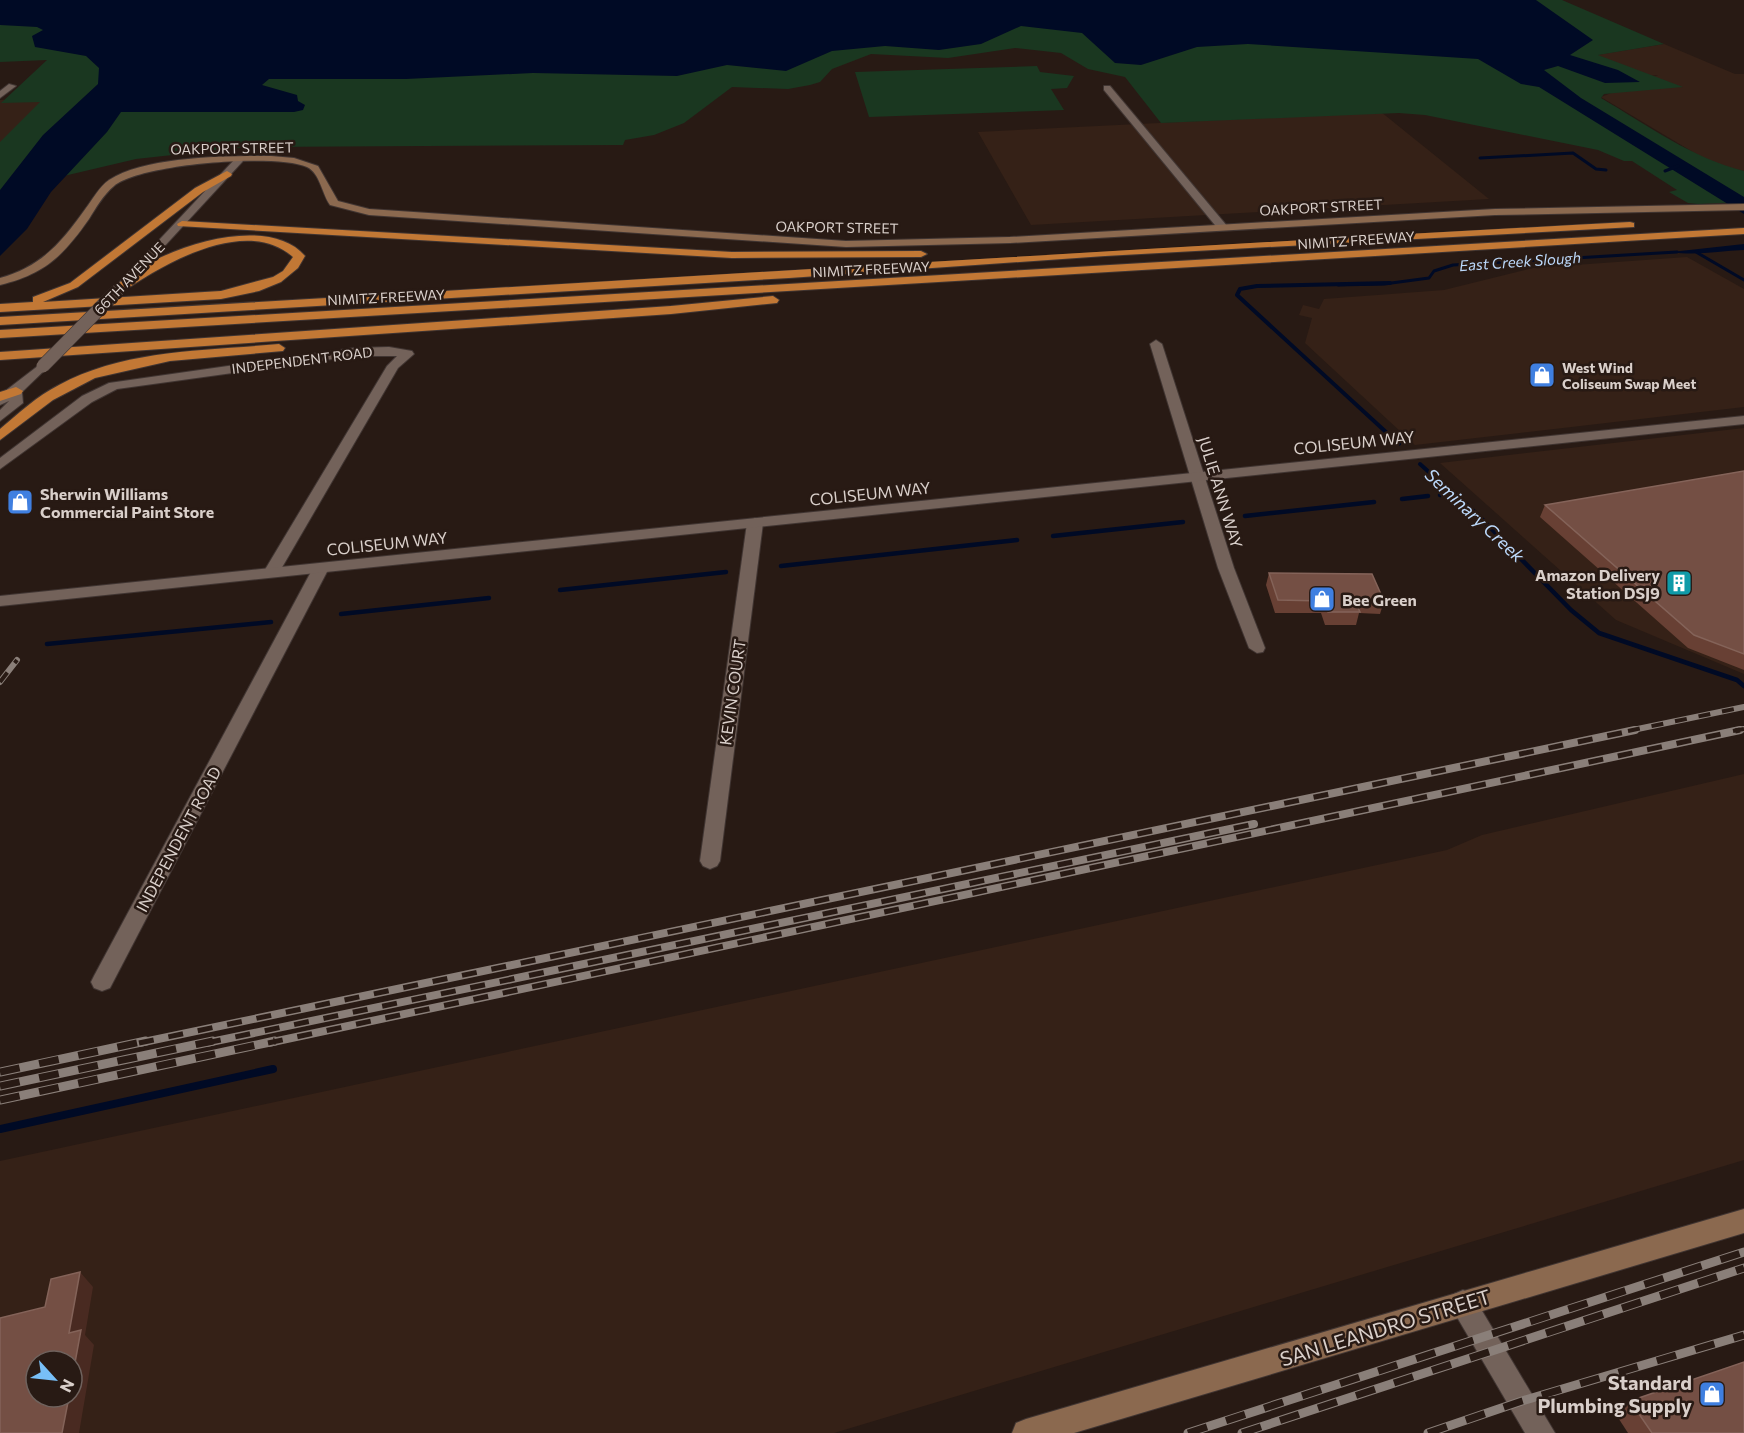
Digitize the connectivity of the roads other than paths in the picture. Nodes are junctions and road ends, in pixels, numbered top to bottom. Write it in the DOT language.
graph roads {
  1 [pos="12,86"];
  2 [pos="1107,88"];
  3 [pos="0,95"];
  4 [pos="238,161"];
  5 [pos="227,174"];
  6 [pos="1744,207"];
  7 [pos="1740,222"];
  8 [pos="182,224"];
  9 [pos="1639,225"];
  10 [pos="1223,228"];
  11 [pos="1106,253"];
  12 [pos="0,282"];
  13 [pos="917,282"];
  14 [pos="117,291"];
  15 [pos="0,307"];
  16 [pos="0,321"];
  17 [pos="474,324"];
  18 [pos="0,334"];
  19 [pos="1156,344"];
  20 [pos="4,356"];
  21 [pos="16,391"];
  22 [pos="0,399"];
  23 [pos="0,417"];
  24 [pos="1744,420"];
  25 [pos="0,436"];
  26 [pos="0,465"];
  27 [pos="1197,476"];
  28 [pos="755,523"];
  29 [pos="321,568"];
  30 [pos="271,573"];
  31 [pos="0,601"];
  32 [pos="1257,648"];
  33 [pos="710,861"];
  34 [pos="102,982"];
  35 [pos="1744,1221"];
  36 [pos="1463,1304"];
  37 [pos="1026,1433"];
  38 [pos="1541,1433"];
  1 -- 3 [label="street"];
  2 -- 10 [label="street"];
  4 -- 5 [label="street, 66TH AVENUE"];
  4 -- 10 [label="main road, OAKPORT STREET"];
  4 -- 12 [label="main road, OAKPORT STREET"];
  5 -- 8 [label="street, 66TH AVENUE"];
  5 -- 15 [label="highway"];
  6 -- 10 [label="main road, OAKPORT STREET"];
  7 -- 13 [label="highway, NIMITZ FREEWAY"];
  8 -- 11 [label="highway"];
  8 -- 14 [label="street, 66TH AVENUE"];
  9 -- 11 [label="highway, NIMITZ FREEWAY"];
  11 -- 16 [label="highway, NIMITZ FREEWAY"];
  13 -- 17 [label="highway"];
  13 -- 18 [label="highway, NIMITZ FREEWAY"];
  14 -- 15 [label="highway"];
  14 -- 21 [label="street, 66TH AVENUE, bridge"];
  17 -- 20 [label="highway"];
  17 -- 25 [label="highway"];
  19 -- 27 [label="street, JULIE ANN WAY"];
  21 -- 22 [label="street, 66TH AVENUE"];
  21 -- 23 [label="street, 66TH AVENUE"];
  24 -- 27 [label="street, COLISEUM WAY"];
  26 -- 30 [label="street, INDEPENDENT ROAD"];
  27 -- 28 [label="street, COLISEUM WAY"];
  27 -- 32 [label="street, JULIE ANN WAY"];
  28 -- 29 [label="street, COLISEUM WAY"];
  28 -- 33 [label="street, KEVIN COURT"];
  29 -- 30 [label="street, COLISEUM WAY"];
  29 -- 34 [label="street, INDEPENDENT ROAD"];
  30 -- 31 [label="street, COLISEUM WAY"];
  35 -- 36 [label="main road, SAN LEANDRO STREET"];
  36 -- 37 [label="main road, SAN LEANDRO STREET"];
  36 -- 38 [label="street"];
}
